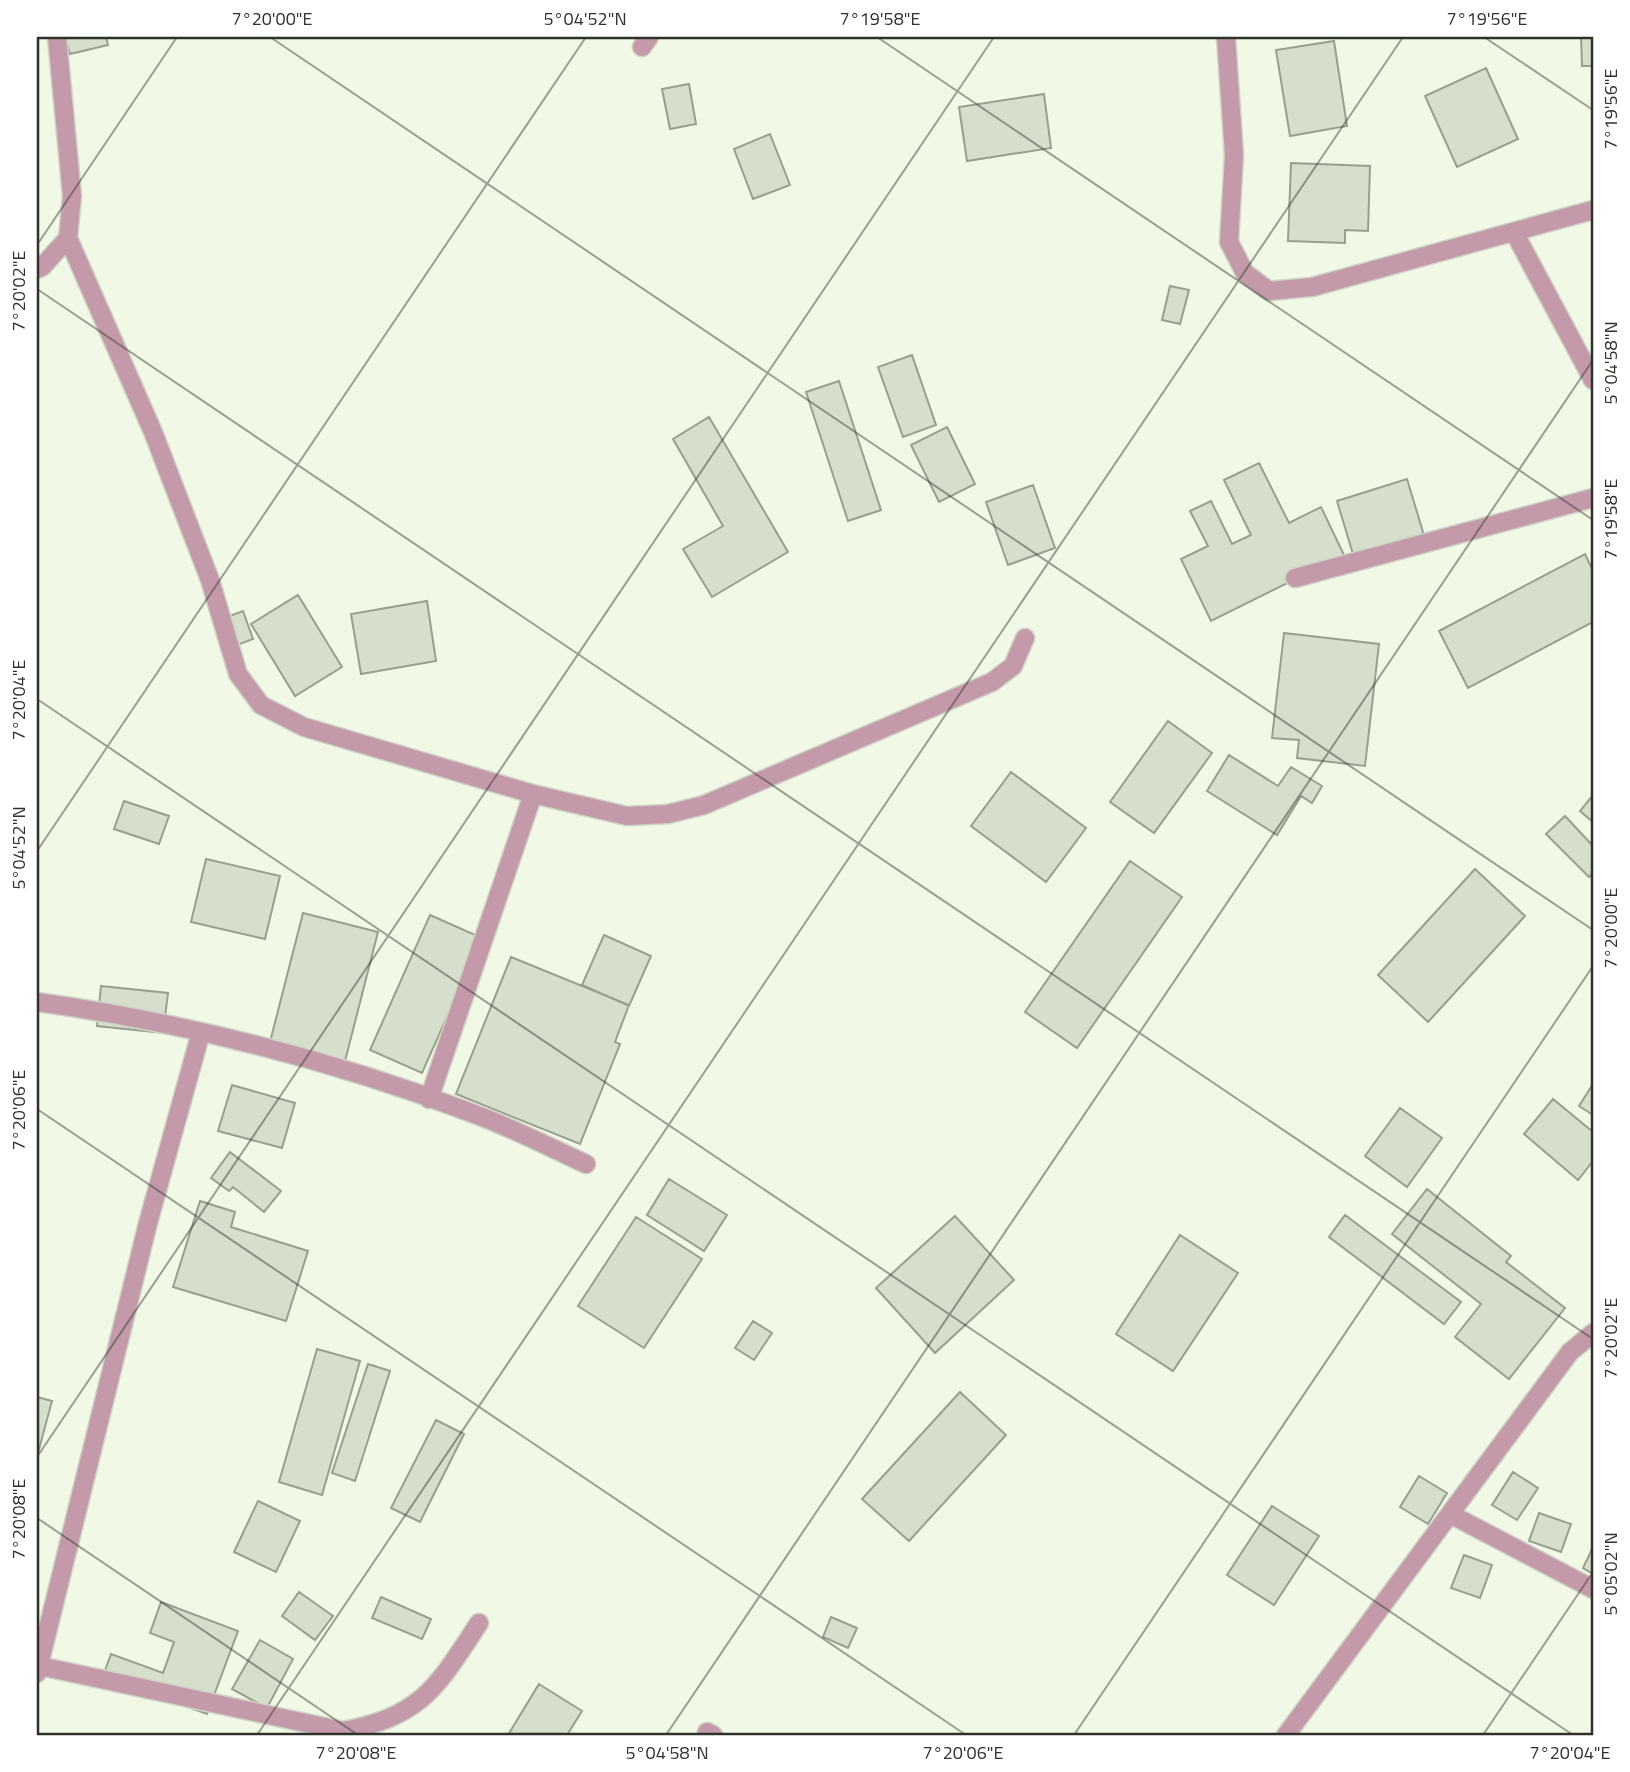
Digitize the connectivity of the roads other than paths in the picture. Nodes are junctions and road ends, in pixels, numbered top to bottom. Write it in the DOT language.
graph roads {
  1 [pos="57,37"];
  2 [pos="1226,37"];
  3 [pos="1593,210"];
  4 [pos="1514,232"];
  5 [pos="68,237"];
  6 [pos="37,269"];
  7 [pos="1593,380"];
  8 [pos="1593,498"];
  9 [pos="1295,578"];
  10 [pos="1025,638"];
  11 [pos="533,794"];
  12 [pos="37,1002"];
  13 [pos="201,1032"];
  14 [pos="429,1099"];
  15 [pos="586,1164"];
  16 [pos="1593,1333"];
  17 [pos="1450,1514"];
  18 [pos="1593,1589"];
  19 [pos="479,1623"];
  20 [pos="38,1670"];
  21 [pos="1286,1735"];
  1 -- 5 [label="street"];
  2 -- 4 [label="street"];
  3 -- 4 [label="street"];
  4 -- 7 [label="street"];
  5 -- 6 [label="street"];
  5 -- 11 [label="street"];
  8 -- 9 [label="street"];
  10 -- 11 [label="street"];
  11 -- 14 [label="street"];
  12 -- 13 [label="street"];
  13 -- 14 [label="street"];
  13 -- 20 [label="street"];
  14 -- 15 [label="street"];
  16 -- 17 [label="street"];
  17 -- 18 [label="street"];
  17 -- 21 [label="street"];
  19 -- 20 [label="street"];
}
